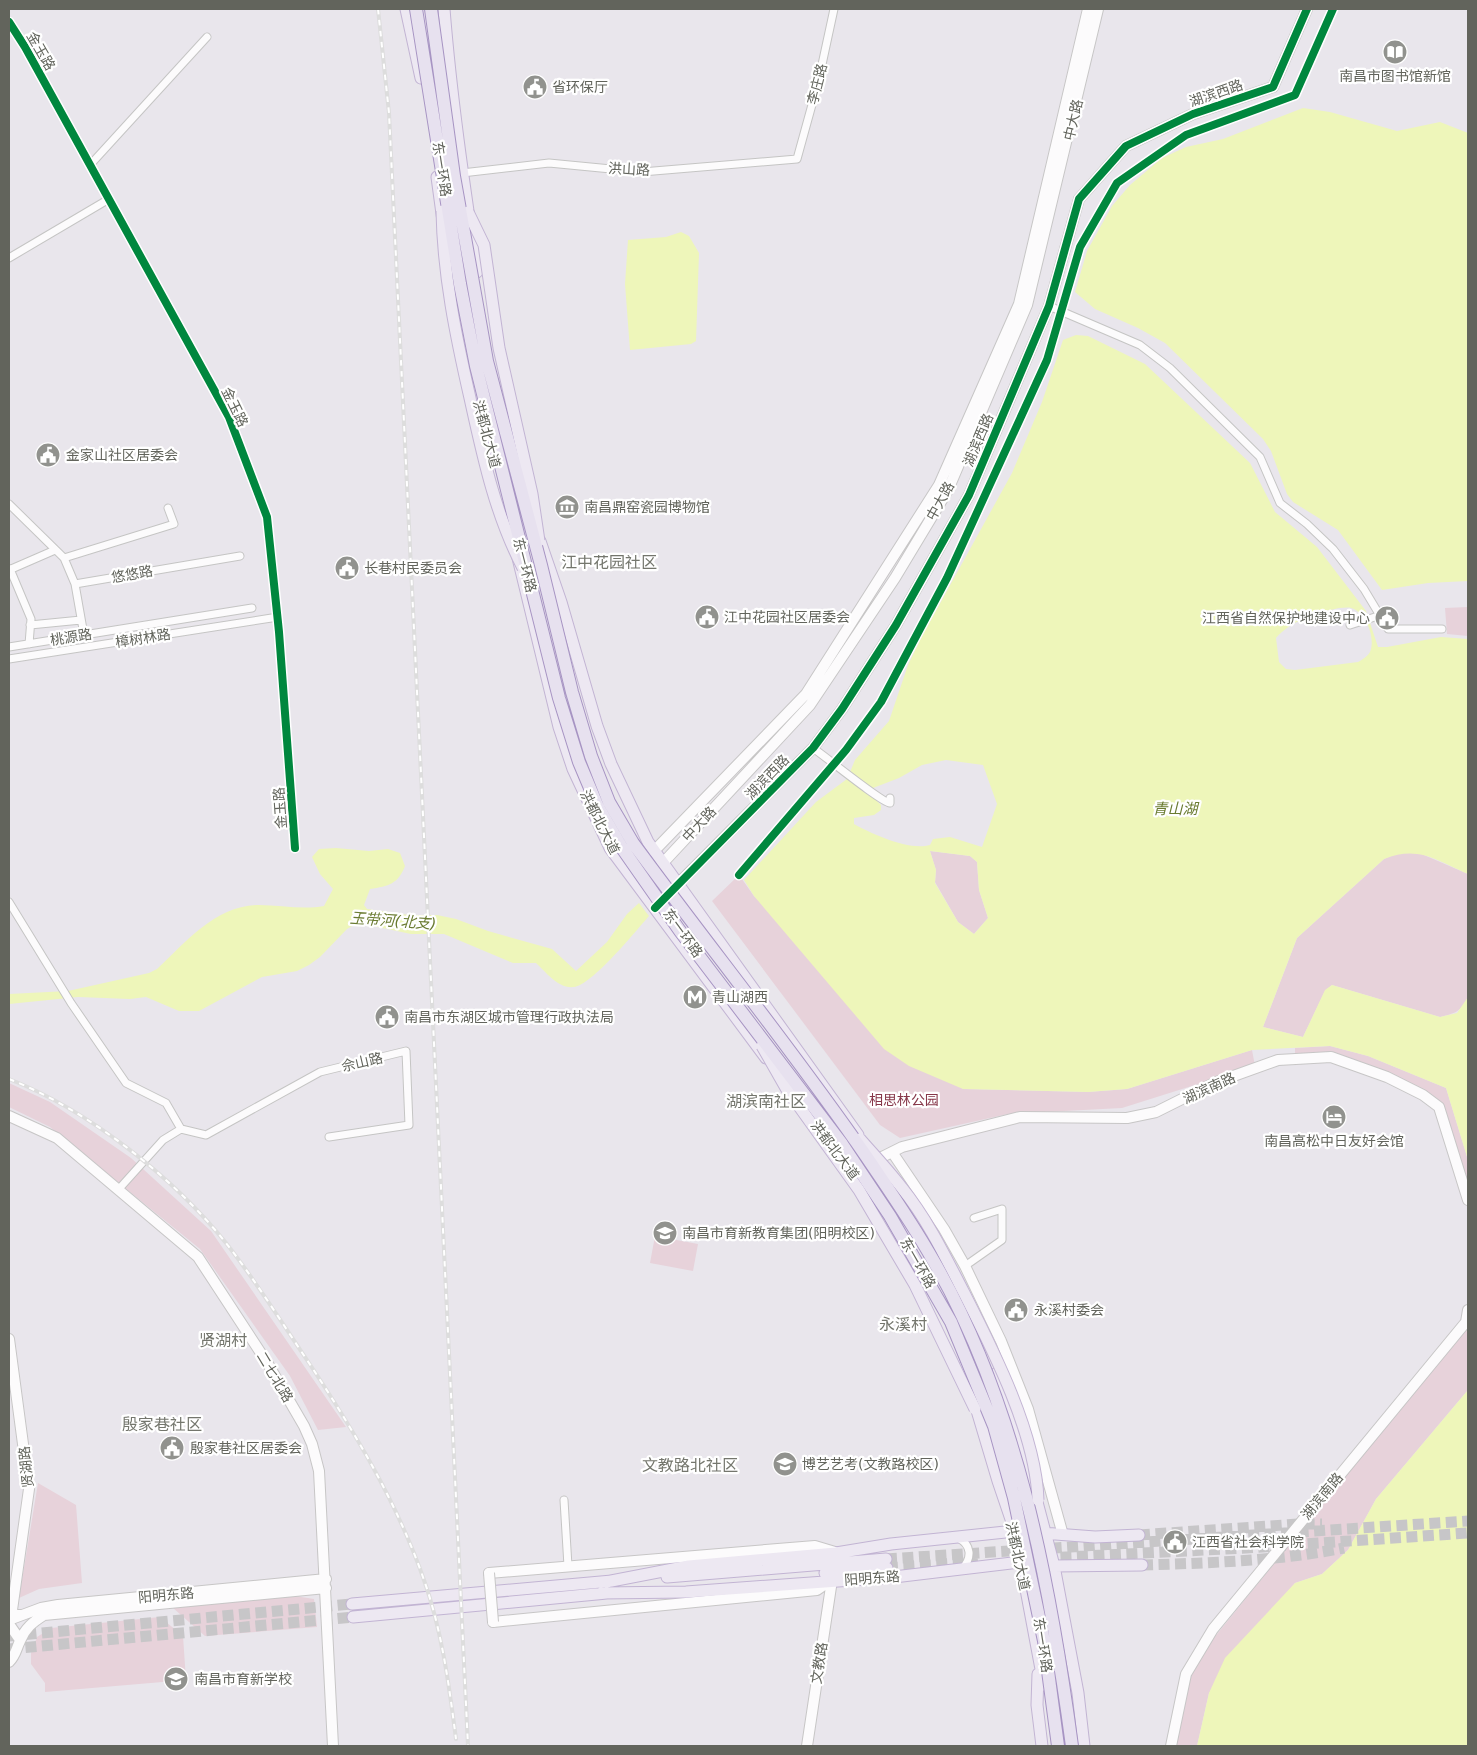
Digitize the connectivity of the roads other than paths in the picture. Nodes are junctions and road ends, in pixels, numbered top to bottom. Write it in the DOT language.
graph roads {
  1 [pos="406,9"];
  2 [pos="416,9"];
  3 [pos="431,9"];
  4 [pos="444,9"];
  5 [pos="834,9"];
  6 [pos="1088,9"];
  7 [pos="1098,9"];
  8 [pos="1307,9"];
  9 [pos="9,22"];
  10 [pos="207,37"];
  11 [pos="797,159"];
  12 [pos="90,165"];
  13 [pos="462,174"];
  14 [pos="109,199"];
  15 [pos="442,211"];
  16 [pos="468,212"];
  17 [pos="9,258"];
  18 [pos="1049,306"];
  19 [pos="9,504"];
  20 [pos="168,508"];
  21 [pos="55,550"];
  22 [pos="240,556"];
  23 [pos="64,558"];
  24 [pos="542,565"];
  25 [pos="10,569"];
  26 [pos="528,576"];
  27 [pos="76,584"];
  28 [pos="252,608"];
  29 [pos="278,617"];
  30 [pos="1375,618"];
  31 [pos="81,620"];
  32 [pos="30,625"];
  33 [pos="1350,625"];
  34 [pos="1442,629"];
  35 [pos="84,635"];
  36 [pos="29,644"];
  37 [pos="9,648"];
  38 [pos="9,659"];
  39 [pos="813,748"];
  40 [pos="886,800"];
  41 [pos="295,848"];
  42 [pos="654,851"];
  43 [pos="662,864"];
  44 [pos="678,886"];
  45 [pos="9,902"];
  46 [pos="654,908"];
  47 [pos="744,1014"];
  48 [pos="835,1111"];
  49 [pos="9,1116"];
  50 [pos="182,1129"];
  51 [pos="329,1137"];
  52 [pos="892,1152"];
  53 [pos="876,1160"];
  54 [pos="118,1190"];
  55 [pos="1468,1200"];
  56 [pos="974,1218"];
  57 [pos="965,1266"];
  58 [pos="1468,1310"];
  59 [pos="9,1339"];
  60 [pos="9,1362"];
  61 [pos="975,1409"];
  62 [pos="564,1500"];
  63 [pos="1038,1500"];
  64 [pos="1015,1531"];
  65 [pos="1045,1534"];
  66 [pos="1063,1535"];
  67 [pos="1140,1535"];
  68 [pos="956,1537"];
  69 [pos="836,1553"];
  70 [pos="1020,1562"];
  71 [pos="1142,1565"];
  72 [pos="568,1566"];
  73 [pos="1054,1566"];
  74 [pos="961,1569"];
  75 [pos="832,1580"];
  76 [pos="606,1582"];
  77 [pos="326,1584"];
  78 [pos="601,1593"];
  79 [pos="9,1602"];
  80 [pos="352,1604"];
  81 [pos="23,1614"];
  82 [pos="353,1617"];
  83 [pos="9,1620"];
  84 [pos="9,1624"];
  85 [pos="20,1640"];
  86 [pos="1039,1655"];
  87 [pos="9,1662"];
  88 [pos="333,1746"];
  89 [pos="807,1746"];
  90 [pos="1042,1746"];
  91 [pos="1052,1746"];
  92 [pos="1058,1746"];
  93 [pos="1072,1746"];
  94 [pos="1084,1746"];
  95 [pos="1171,1746"];
  1 -- 15 [label="main road, 洪都北大道"];
  2 -- 26 [label="highway, 东一环路, bridge"];
  3 -- 24 [label="highway, 东一环路, bridge"];
  4 -- 13 [label="main road, 洪都北大道"];
  5 -- 11 [label="street, 李庄路"];
  6 -- 42 [label="main road, 中大路"];
  7 -- 43 [label="main road, 中大路"];
  8 -- 18 [label="main road, 湖滨西路"];
  9 -- 12 [label="street, 金玉路"];
  10 -- 12 [label="street"];
  11 -- 13 [label="street, 洪山路"];
  12 -- 14 [label="street, 金玉路"];
  13 -- 16 [label="main road, 洪都北大道"];
  14 -- 17 [label="street"];
  14 -- 29 [label="street, 金玉路"];
  15 -- 26 [label="main road, bridge"];
  15 -- 46 [label="main road, 洪都北大道"];
  16 -- 24 [label="main road, bridge"];
  16 -- 42 [label="main road, 洪都北大道"];
  18 -- 30 [label="street"];
  18 -- 39 [label="main road, 湖滨西路"];
  19 -- 21 [label="street"];
  20 -- 23 [label="street"];
  21 -- 23 [label="street"];
  21 -- 25 [label="street"];
  22 -- 27 [label="street, 悠悠路"];
  23 -- 27 [label="street"];
  24 -- 48 [label="highway, 东一环路, bridge"];
  25 -- 32 [label="street"];
  26 -- 47 [label="highway, 东一环路, bridge"];
  27 -- 31 [label="street"];
  28 -- 35 [label="street, 桃源路"];
  29 -- 38 [label="street, 樟树林路"];
  29 -- 41 [label="street, 金玉路"];
  30 -- 33 [label="street"];
  30 -- 34 [label="street"];
  31 -- 32 [label="street"];
  31 -- 35 [label="street"];
  32 -- 36 [label="street"];
  35 -- 36 [label="street, 桃源路"];
  36 -- 37 [label="street, 桃源路"];
  39 -- 40 [label="street"];
  39 -- 44 [label="main road, 湖滨西路"];
  42 -- 43 [label="main road, 洪都北大道"];
  43 -- 44 [label="main road, 洪都北大道"];
  44 -- 46 [label="main road, 湖滨西路"];
  44 -- 53 [label="main road, 洪都北大道"];
  45 -- 50 [label="street"];
  46 -- 61 [label="main road, 洪都北大道"];
  47 -- 61 [label="main road, bridge"];
  47 -- 92 [label="highway, 东一环路, bridge"];
  48 -- 63 [label="main road, bridge"];
  48 -- 93 [label="highway, 东一环路, bridge"];
  49 -- 54 [label="main road, 二七北路"];
  50 -- 51 [label="street, 佘山路"];
  50 -- 54 [label="street"];
  52 -- 53 [label="main road, 湖滨南路"];
  52 -- 55 [label="main road, 湖滨南路"];
  52 -- 57 [label="main road"];
  53 -- 63 [label="main road, 洪都北大道"];
  54 -- 77 [label="main road, 二七北路"];
  56 -- 57 [label="street"];
  57 -- 66 [label="main road"];
  58 -- 95 [label="main road, 湖滨南路"];
  59 -- 81 [label="main road, 贤湖路"];
  60 -- 79 [label="main road, 贤湖路"];
  61 -- 64 [label="main road, 洪都北大道"];
  62 -- 72 [label="street"];
  63 -- 65 [label="main road, 洪都北大道"];
  64 -- 65 [label="main road, 阳明东路"];
  64 -- 68 [label="main road, 阳明东路"];
  64 -- 70 [label="main road, 洪都北大道"];
  65 -- 66 [label="main road, 阳明东路"];
  65 -- 73 [label="main road, 洪都北大道"];
  66 -- 67 [label="main road, 阳明东路"];
  68 -- 69 [label="main road, 阳明东路"];
  68 -- 74 [label="street"];
  69 -- 72 [label="main road"];
  69 -- 76 [label="main road, 阳明东路"];
  70 -- 73 [label="main road, 阳明东路"];
  70 -- 74 [label="main road, 阳明东路"];
  70 -- 86 [label="main road, 洪都北大道"];
  71 -- 73 [label="main road, 阳明东路"];
  72 -- 75 [label="main road, bridge"];
  73 -- 94 [label="main road, 洪都北大道"];
  74 -- 75 [label="main road, 阳明东路"];
  75 -- 78 [label="main road, 阳明东路"];
  75 -- 89 [label="main road, 文教路"];
  76 -- 78 [label="main road, 阳明东路"];
  76 -- 80 [label="main road, 阳明东路"];
  77 -- 81 [label="main road, 阳明东路"];
  77 -- 85 [label="main road, 阳明东路"];
  77 -- 88 [label="main road, 二七北路"];
  78 -- 82 [label="main road, 阳明东路"];
  81 -- 83 [label="main road, 阳明东路"];
  84 -- 85 [label="main road"];
  85 -- 87 [label="main road, 阳明东路"];
  86 -- 90 [label="main road"];
  86 -- 91 [label="main road, 洪都北大道"];
}
